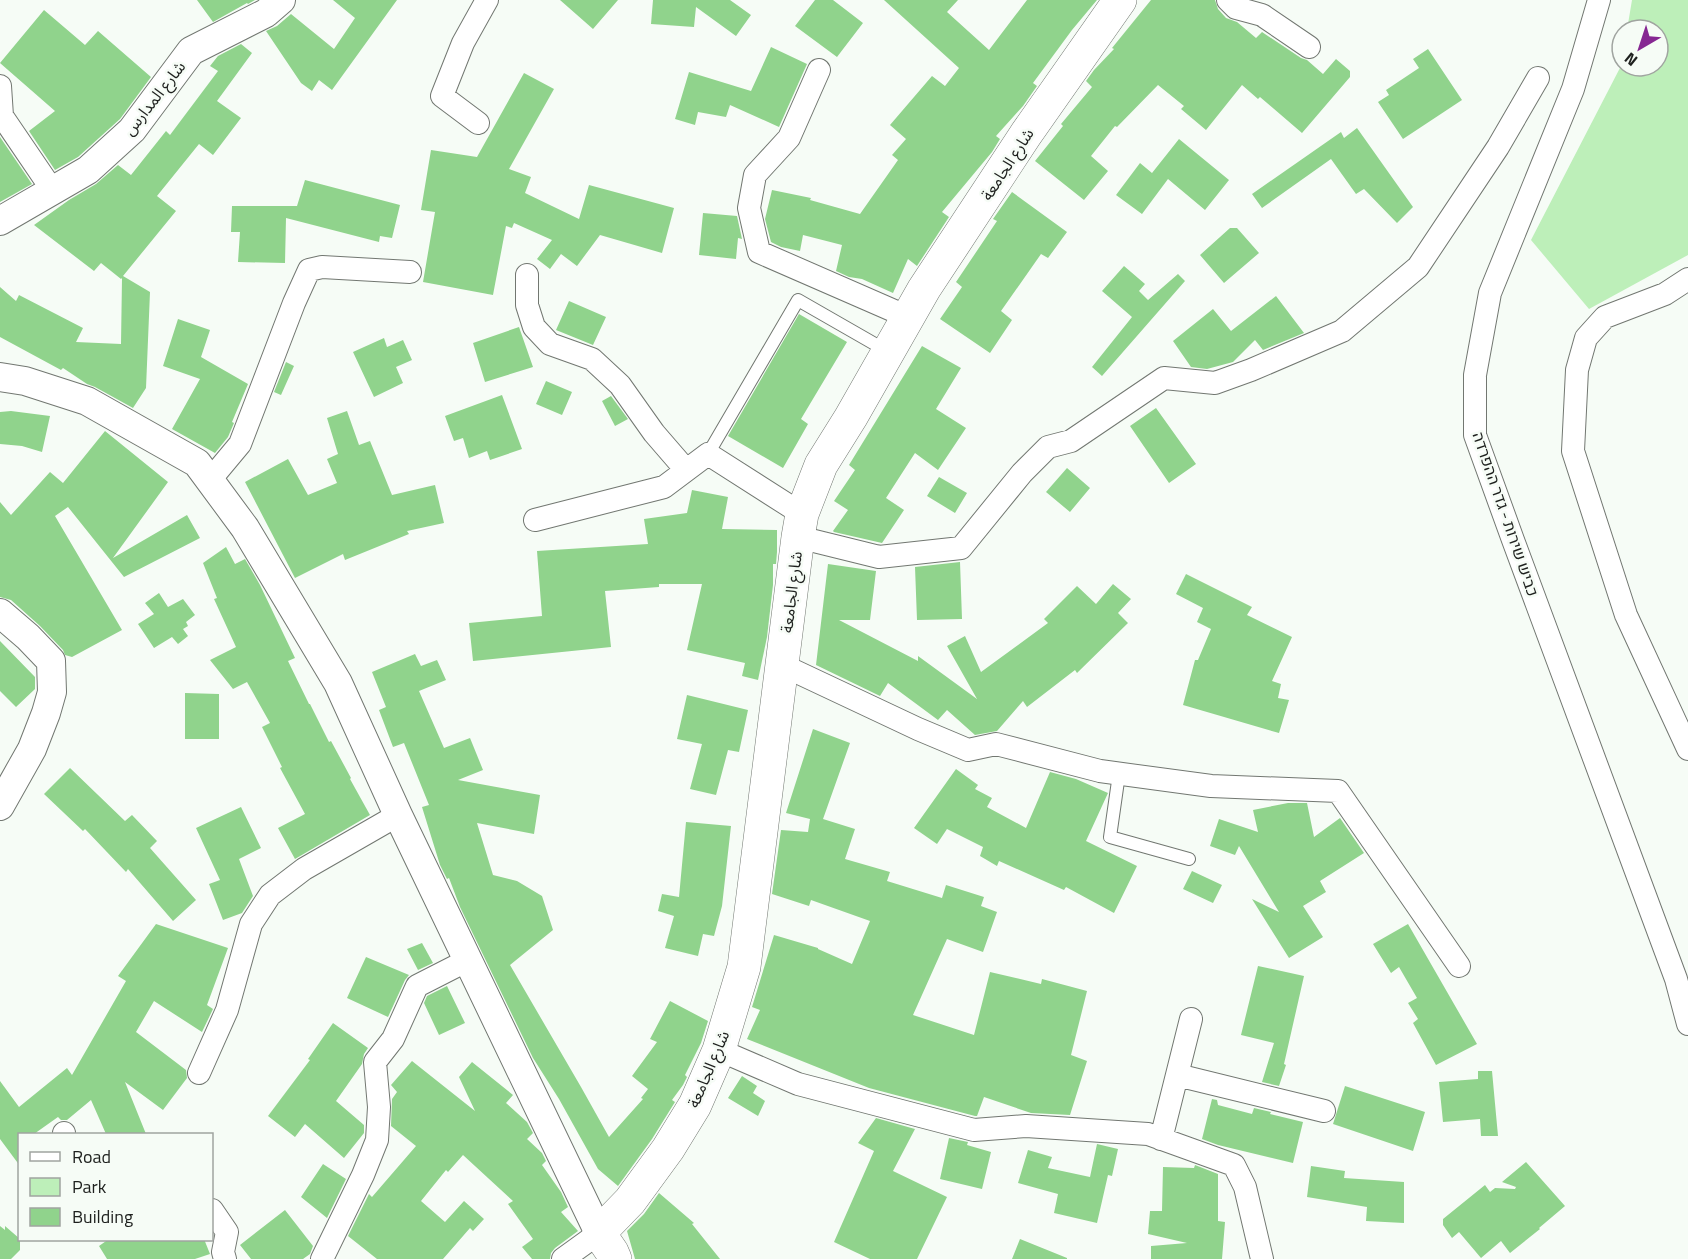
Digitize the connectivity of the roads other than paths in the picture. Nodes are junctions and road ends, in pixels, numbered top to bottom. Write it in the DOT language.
graph roads {
  1 [pos="281,0"];
  2 [pos="487,0"];
  3 [pos="1120,0"];
  4 [pos="1228,0"];
  5 [pos="1599,0"];
  6 [pos="1309,47"];
  7 [pos="819,70"];
  8 [pos="1538,78"];
  9 [pos="0,86"];
  10 [pos="478,123"];
  11 [pos="52,190"];
  12 [pos="0,221"];
  13 [pos="410,272"];
  14 [pos="527,275"];
  15 [pos="1688,279"];
  16 [pos="908,317"];
  17 [pos="888,352"];
  18 [pos="0,377"];
  19 [pos="708,454"];
  20 [pos="686,470"];
  21 [pos="210,480"];
  22 [pos="535,520"];
  23 [pos="800,526"];
  24 [pos="0,613"];
  25 [pos="782,665"];
  26 [pos="1688,749"];
  27 [pos="1119,774"];
  28 [pos="0,806"];
  29 [pos="398,815"];
  30 [pos="1189,859"];
  31 [pos="468,960"];
  32 [pos="1459,966"];
  33 [pos="1191,1019"];
  34 [pos="1688,1023"];
  35 [pos="719,1050"];
  36 [pos="199,1073"];
  37 [pos="1177,1075"];
  38 [pos="1324,1111"];
  39 [pos="1161,1139"];
  40 [pos="213,1211"];
  41 [pos="604,1250"];
  42 [pos="225,1259"];
  43 [pos="322,1259"];
  44 [pos="563,1259"];
  45 [pos="1262,1259"];
  1 -- 11 [label="street, شارع المدارس"];
  2 -- 10 [label="street"];
  3 -- 16 [label="main road, شارع الجامعة"];
  4 -- 6 [label="street"];
  5 -- 34 [label="street, כביש שירות - גדר ההפרדה"];
  7 -- 16 [label="street"];
  8 -- 23 [label="street"];
  9 -- 11 [label="street"];
  11 -- 12 [label="street, شارع المدارس"];
  13 -- 21 [label="street"];
  14 -- 20 [label="street"];
  15 -- 26 [label="street"];
  16 -- 17 [label="main road, شارع الجامعة"];
  17 -- 19 [label="lane"];
  17 -- 23 [label="main road, شارع الجامعة"];
  18 -- 21 [label="street"];
  19 -- 20 [label="street"];
  19 -- 23 [label="street"];
  20 -- 22 [label="street"];
  21 -- 29 [label="street"];
  23 -- 25 [label="main road, شارع الجامعة"];
  24 -- 28 [label="street"];
  25 -- 27 [label="street"];
  25 -- 35 [label="main road, شارع الجامعة"];
  27 -- 30 [label="lane"];
  27 -- 32 [label="street"];
  29 -- 31 [label="street"];
  29 -- 36 [label="street"];
  31 -- 41 [label="street"];
  31 -- 43 [label="street"];
  33 -- 37 [label="street"];
  35 -- 39 [label="street"];
  35 -- 41 [label="main road, شارع الجامعة"];
  37 -- 38 [label="street"];
  37 -- 39 [label="street"];
  39 -- 45 [label="street"];
  40 -- 42 [label="street"];
  41 -- 44 [label="street"];
}
